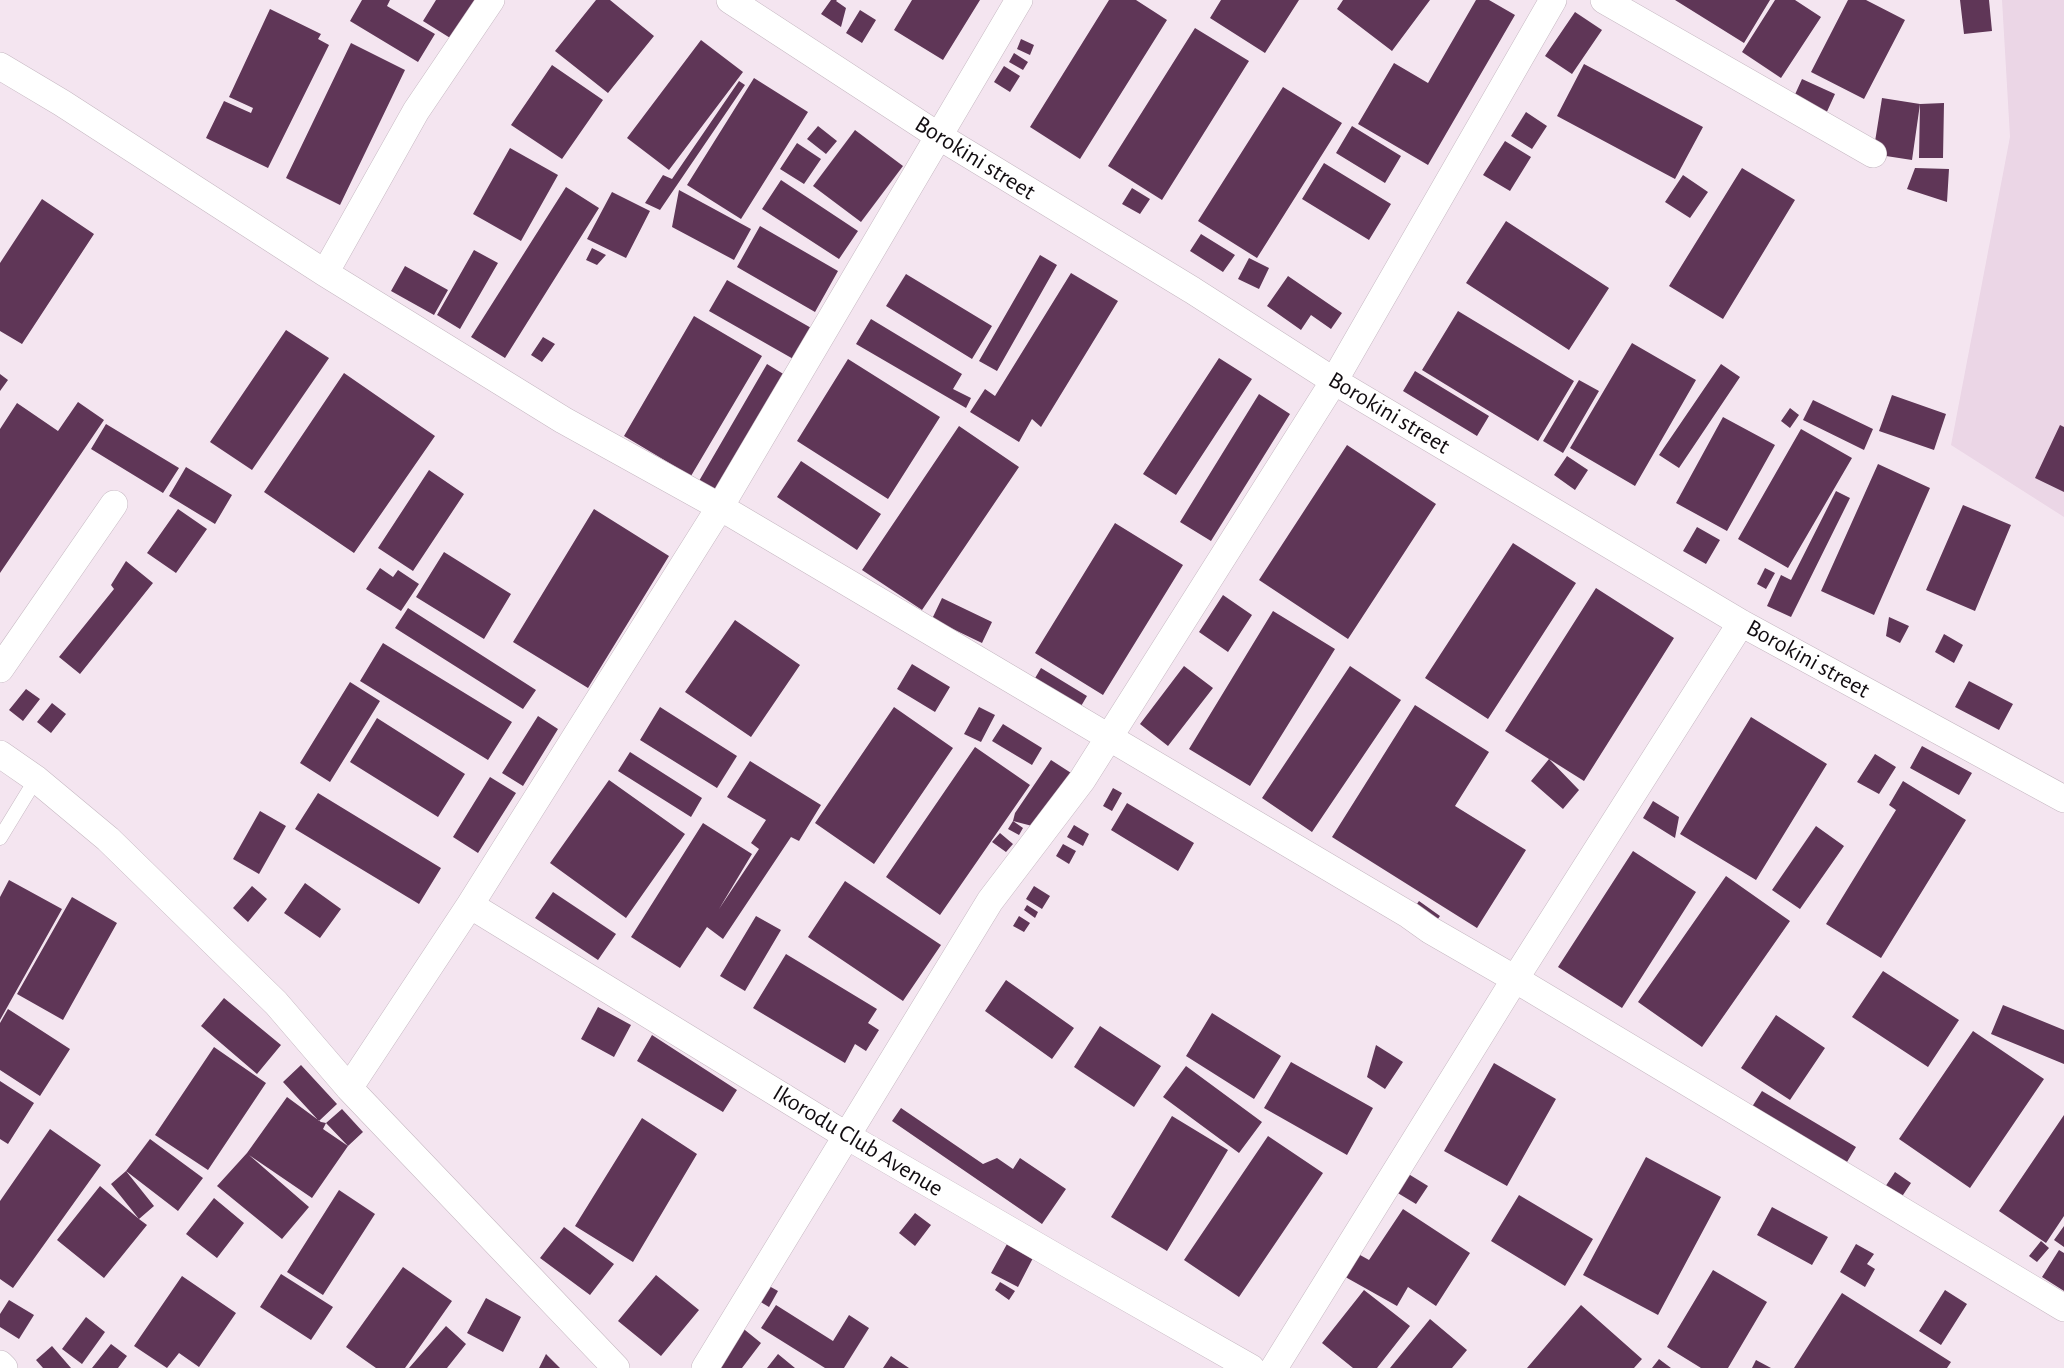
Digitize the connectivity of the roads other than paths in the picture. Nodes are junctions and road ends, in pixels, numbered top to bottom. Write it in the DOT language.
graph roads {
  1 [pos="491,0"];
  2 [pos="730,0"];
  3 [pos="1019,0"];
  4 [pos="1553,0"];
  5 [pos="1604,0"];
  6 [pos="0,66"];
  7 [pos="938,135"];
  8 [pos="1873,154"];
  9 [pos="325,273"];
  10 [pos="1334,381"];
  11 [pos="114,504"];
  12 [pos="720,507"];
  13 [pos="1741,623"];
  14 [pos="0,669"];
  15 [pos="1108,736"];
  16 [pos="0,754"];
  17 [pos="36,779"];
  18 [pos="2064,798"];
  19 [pos="0,837"];
  20 [pos="470,905"];
  21 [pos="1515,979"];
  22 [pos="349,1088"];
  23 [pos="847,1136"];
  24 [pos="2064,1308"];
  25 [pos="0,1364"];
  26 [pos="4,1368"];
  27 [pos="616,1368"];
  28 [pos="705,1368"];
  29 [pos="1251,1368"];
  30 [pos="1274,1368"];
  1 -- 9 [label="street"];
  2 -- 7 [label="street, Borokini street"];
  3 -- 7 [label="street"];
  4 -- 10 [label="street"];
  5 -- 8 [label="street"];
  6 -- 9 [label="street"];
  7 -- 10 [label="street, Borokini street"];
  7 -- 12 [label="street"];
  9 -- 12 [label="street"];
  10 -- 13 [label="street, Borokini street"];
  10 -- 15 [label="street"];
  11 -- 14 [label="street"];
  12 -- 15 [label="street"];
  12 -- 20 [label="street"];
  13 -- 18 [label="street, Borokini street"];
  13 -- 21 [label="street"];
  15 -- 21 [label="street"];
  15 -- 23 [label="street"];
  16 -- 17 [label="street"];
  17 -- 19 [label="lane"];
  17 -- 22 [label="street"];
  20 -- 22 [label="street"];
  20 -- 23 [label="street, Ikorodu Club Avenue"];
  21 -- 24 [label="street"];
  21 -- 30 [label="street"];
  22 -- 27 [label="street"];
  23 -- 28 [label="street"];
  23 -- 29 [label="street, Ikorodu Club Avenue"];
  25 -- 26 [label="street"];
}
